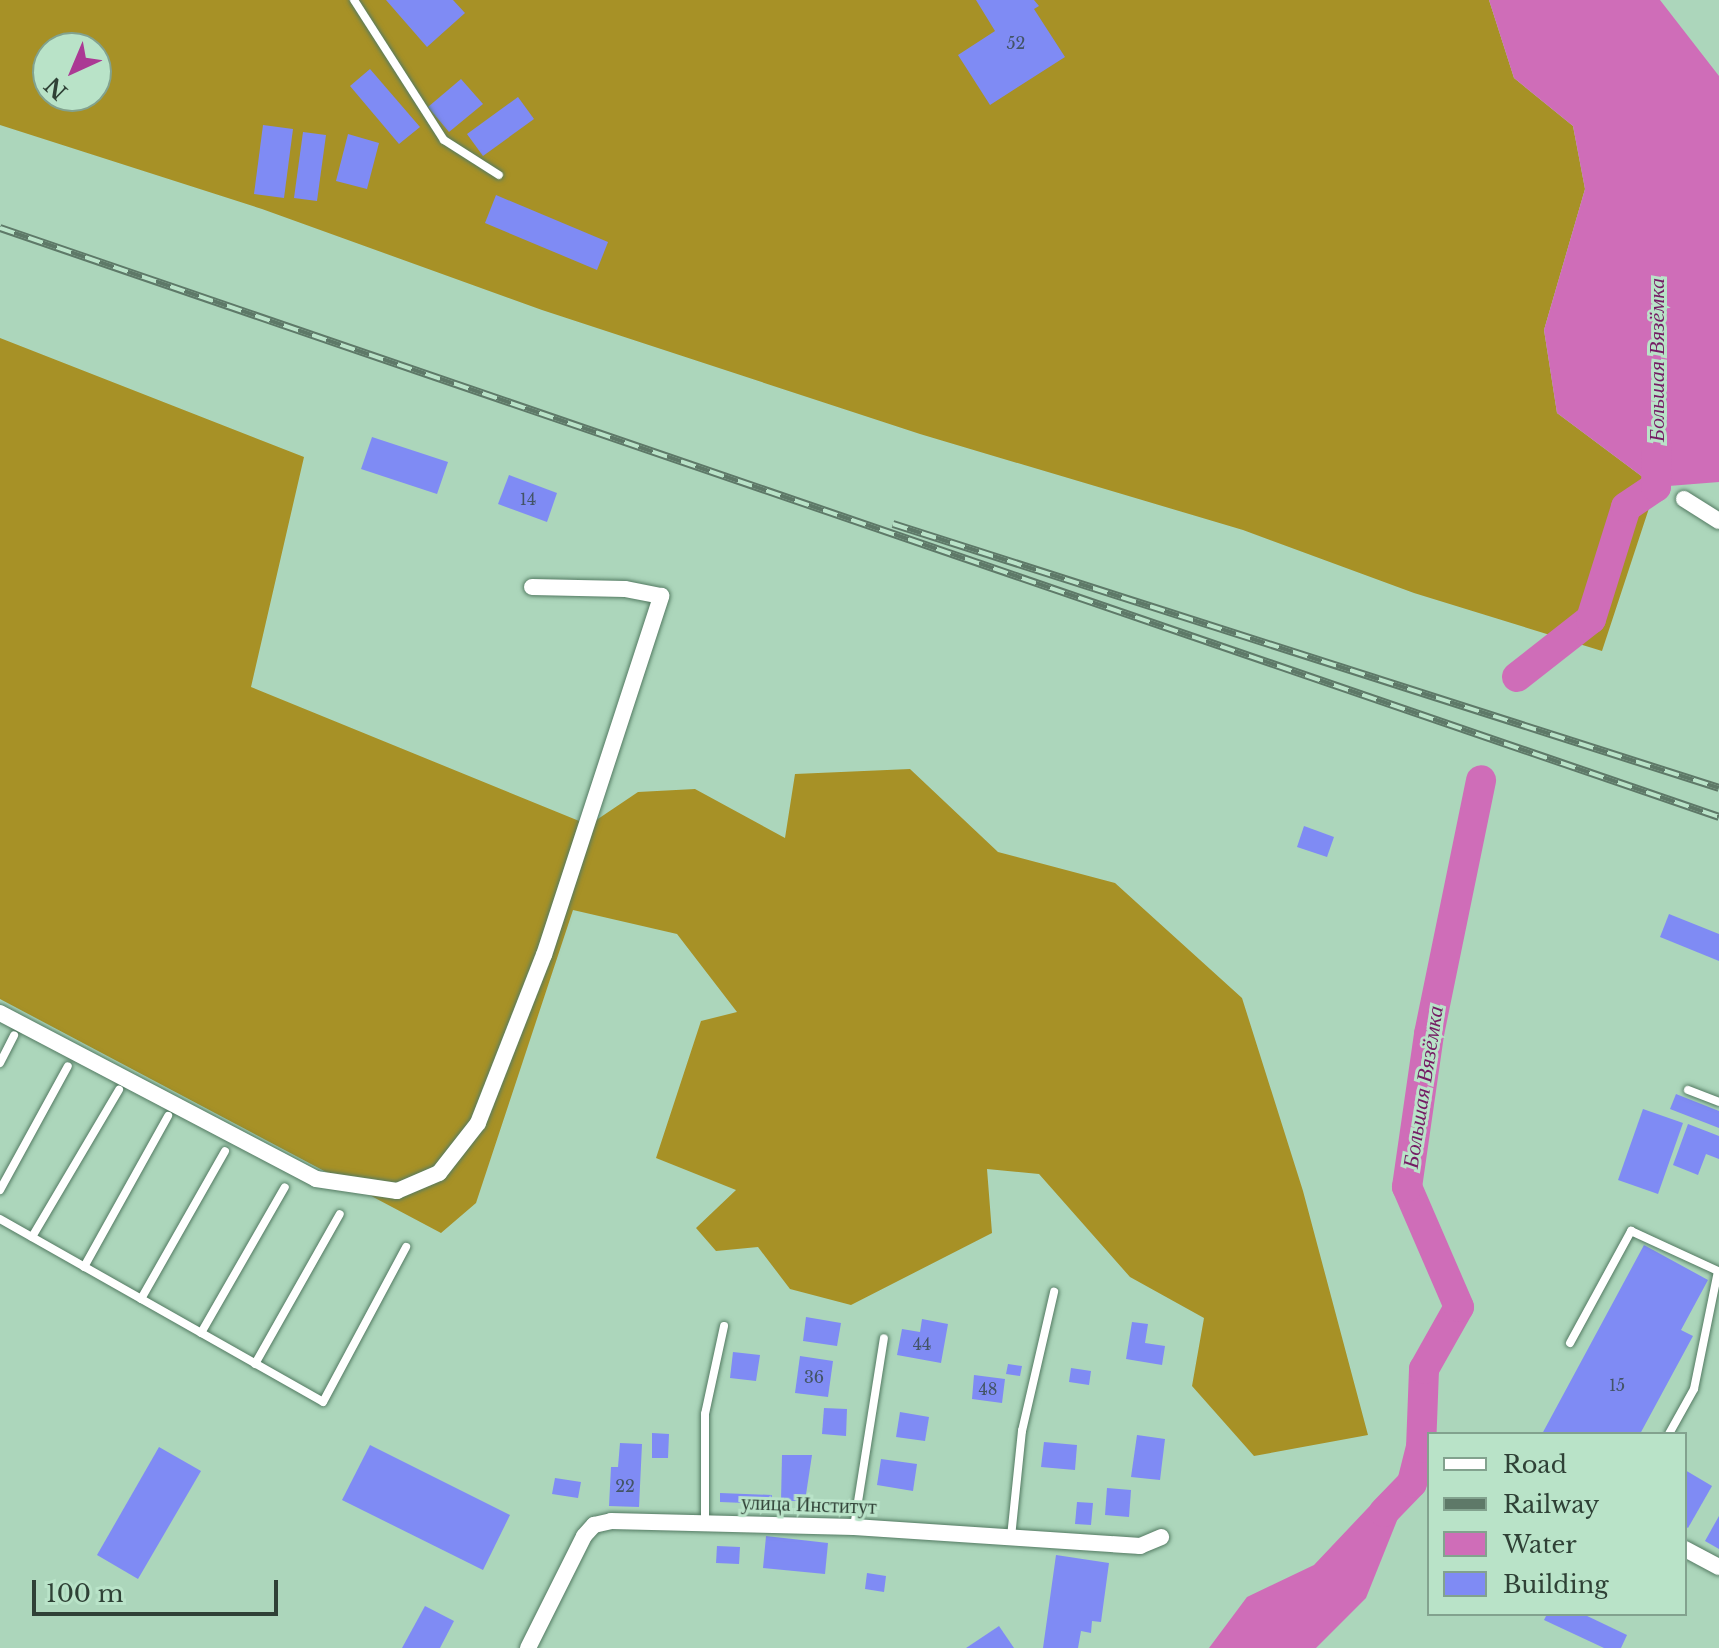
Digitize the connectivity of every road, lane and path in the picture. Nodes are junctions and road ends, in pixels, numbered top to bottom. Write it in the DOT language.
graph roads {
  1 [pos="354,0"];
  2 [pos="499,175"];
  3 [pos="1684,499"];
  4 [pos="1719,521"];
  5 [pos="532,587"];
  6 [pos="0,1013"];
  7 [pos="14,1035"];
  8 [pos="0,1063"];
  9 [pos="68,1066"];
  10 [pos="119,1090"];
  11 [pos="1688,1090"];
  12 [pos="1719,1102"];
  13 [pos="168,1116"];
  14 [pos="225,1151"];
  15 [pos="285,1187"];
  16 [pos="0,1190"];
  17 [pos="340,1214"];
  18 [pos="0,1219"];
  19 [pos="32,1237"];
  20 [pos="406,1247"];
  21 [pos="84,1267"];
  22 [pos="1054,1292"];
  23 [pos="141,1299"];
  24 [pos="724,1326"];
  25 [pos="201,1333"];
  26 [pos="884,1338"];
  27 [pos="1570,1343"];
  28 [pos="255,1364"];
  29 [pos="1670,1432"];
  30 [pos="705,1521"];
  31 [pos="854,1527"];
  32 [pos="1011,1537"];
  33 [pos="1161,1537"];
  34 [pos="1687,1550"];
  35 [pos="1719,1567"];
  36 [pos="528,1648"];
  1 -- 2 [label="lane"];
  3 -- 4 [label="street"];
  5 -- 6 [label="street"];
  7 -- 8 [label="lane"];
  9 -- 16 [label="lane"];
  10 -- 19 [label="lane"];
  11 -- 12 [label="lane"];
  13 -- 21 [label="lane"];
  14 -- 23 [label="lane"];
  15 -- 25 [label="lane"];
  17 -- 28 [label="lane"];
  18 -- 19 [label="lane"];
  19 -- 21 [label="lane"];
  20 -- 28 [label="lane"];
  21 -- 23 [label="lane"];
  22 -- 32 [label="lane"];
  23 -- 25 [label="lane"];
  24 -- 30 [label="lane"];
  25 -- 28 [label="lane"];
  26 -- 31 [label="lane"];
  27 -- 29 [label="lane"];
  30 -- 31 [label="street, улица Институт"];
  30 -- 36 [label="street, улица Институт"];
  31 -- 32 [label="street, улица Институт"];
  32 -- 33 [label="street, улица Институт"];
  34 -- 35 [label="street"];
}
